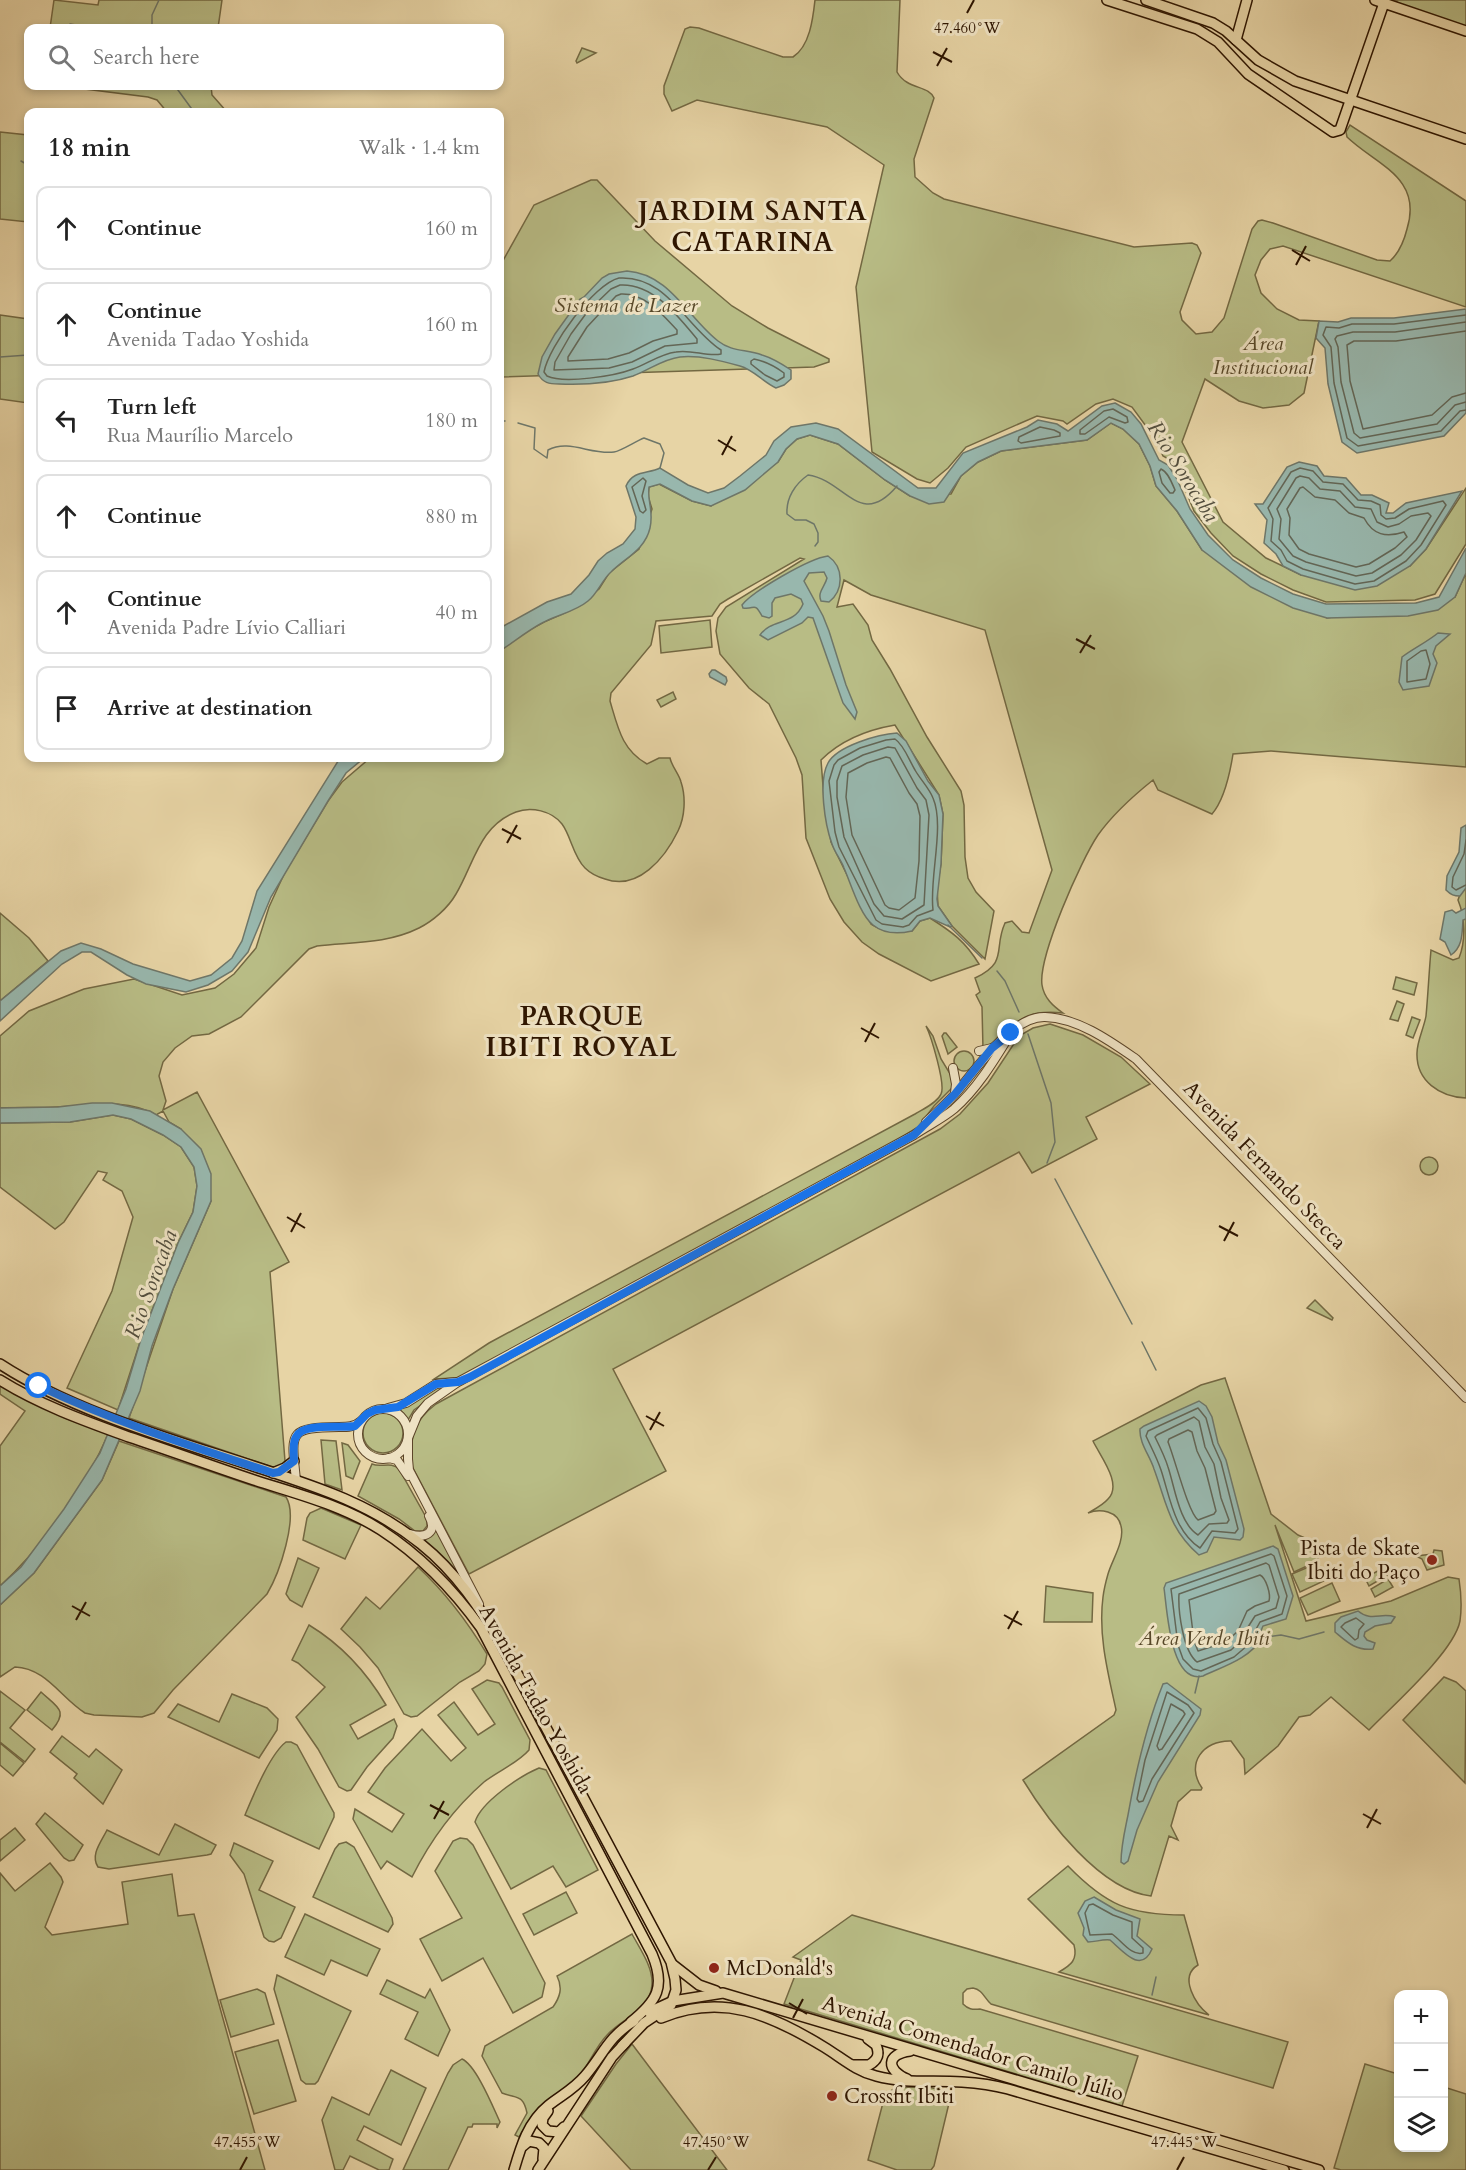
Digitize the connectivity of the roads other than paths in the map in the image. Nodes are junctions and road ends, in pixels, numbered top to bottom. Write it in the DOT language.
graph roads {
  1 [pos="1107,0"];
  2 [pos="1146,0"];
  3 [pos="1247,0"];
  4 [pos="1380,2"];
  5 [pos="1241,18"];
  6 [pos="1226,31"];
  7 [pos="1466,31"];
  8 [pos="1236,40"];
  9 [pos="1351,101"];
  10 [pos="1466,139"];
  11 [pos="1011,1033"];
  12 [pos="953,1068"];
  13 [pos="955,1094"];
  14 [pos="914,1135"];
  15 [pos="0,1364"];
  16 [pos="0,1380"];
  17 [pos="458,1382"];
  18 [pos="1466,1398"];
  19 [pos="384,1408"];
  20 [pos="361,1421"];
  21 [pos="408,1438"];
  22 [pos="389,1458"];
  23 [pos="294,1461"];
  24 [pos="273,1473"];
  25 [pos="296,1480"];
  26 [pos="299,1494"];
  27 [pos="405,1533"];
  28 [pos="483,1612"];
  29 [pos="671,1962"];
  30 [pos="721,1993"];
  31 [pos="673,2001"];
  32 [pos="631,2022"];
  33 [pos="842,2029"];
  34 [pos="622,2046"];
  35 [pos="915,2050"];
  36 [pos="849,2065"];
  37 [pos="916,2083"];
  38 [pos="563,2097"];
  39 [pos="570,2121"];
  40 [pos="520,2150"];
  41 [pos="539,2168"];
  42 [pos="514,2170"];
  43 [pos="1284,2170"];
  44 [pos="1319,2170"];
  1 -- 9 [label="main road"];
  2 -- 6 [label="main road"];
  3 -- 5 [label="main road"];
  4 -- 7 [label="main road"];
  4 -- 9 [label="main road"];
  5 -- 6 [label="main road"];
  5 -- 8 [label="main road"];
  6 -- 8 [label="main road"];
  8 -- 9 [label="main road"];
  9 -- 10 [label="main road"];
  11 -- 13 [label="street, Avenida Fernando Stecca"];
  11 -- 14 [label="street"];
  11 -- 18 [label="street, Avenida Fernando Stecca"];
  12 -- 13 [label="street"];
  13 -- 14 [label="street"];
  14 -- 17 [label="street"];
  15 -- 24 [label="main road, Avenida Tadao Yoshida"];
  16 -- 26 [label="main road, Avenida Tadao Yoshida"];
  17 -- 19 [label="street"];
  17 -- 21 [label="street"];
  19 -- 20 [label="street"];
  19 -- 21 [label="street"];
  20 -- 22 [label="street"];
  20 -- 23 [label="street"];
  21 -- 22 [label="street"];
  21 -- 28 [label="street"];
  22 -- 27 [label="street"];
  23 -- 24 [label="main road"];
  23 -- 25 [label="street"];
  24 -- 25 [label="main road, Avenida Tadao Yoshida"];
  25 -- 26 [label="main road"];
  25 -- 27 [label="main road, Avenida Tadao Yoshida"];
  26 -- 32 [label="main road, Avenida Tadao Yoshida"];
  27 -- 28 [label="main road, Avenida Tadao Yoshida"];
  28 -- 29 [label="main road, Avenida Tadao Yoshida"];
  29 -- 30 [label="main road, Avenida Tadao Yoshida"];
  29 -- 31 [label="main road, Avenida Tadao Yoshida"];
  30 -- 31 [label="main road, Avenida Comendador Camilo Júlio"];
  30 -- 33 [label="main road, Avenida Comendador Camilo Júlio"];
  31 -- 32 [label="main road, Avenida Comendador Camilo Júlio"];
  31 -- 34 [label="main road"];
  32 -- 38 [label="main road, Avenida Comendador Camilo Júlio"];
  33 -- 35 [label="main road, Avenida Comendador Camilo Júlio"];
  33 -- 36 [label="main road"];
  34 -- 36 [label="main road, Avenida Comendador Camilo Júlio"];
  34 -- 39 [label="main road, Avenida Comendador Camilo Júlio"];
  35 -- 37 [label="main road"];
  35 -- 44 [label="main road, Avenida Comendador Camilo Júlio"];
  36 -- 37 [label="main road, Avenida Comendador Camilo Júlio"];
  37 -- 43 [label="main road, Avenida Comendador Camilo Júlio"];
  38 -- 39 [label="main road"];
  38 -- 40 [label="main road, Avenida Comendador Camilo Júlio"];
  39 -- 41 [label="main road, Avenida Comendador Camilo Júlio"];
  40 -- 41 [label="main road"];
  40 -- 42 [label="main road, Avenida Comendador Camilo Júlio"];
}
